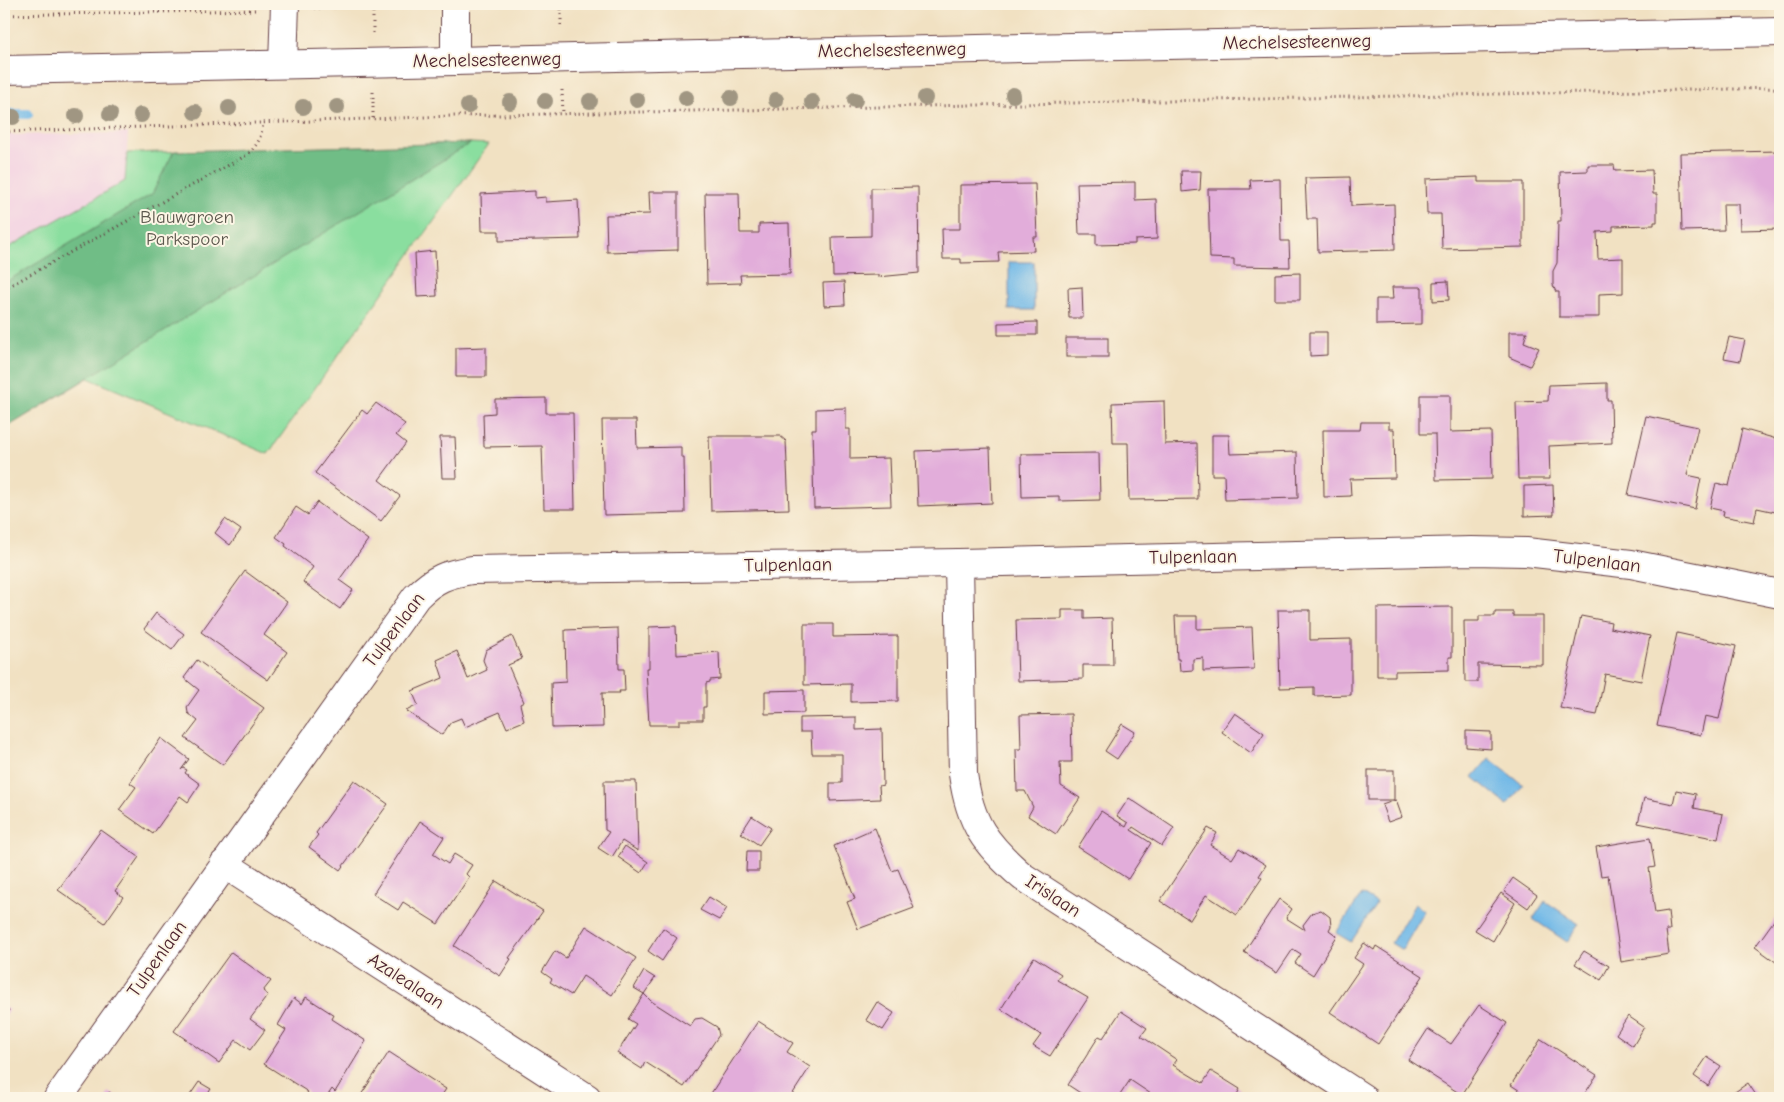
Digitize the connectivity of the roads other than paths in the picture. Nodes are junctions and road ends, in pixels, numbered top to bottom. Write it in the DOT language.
graph roads {
  1 [pos="455,5"];
  2 [pos="285,6"];
  3 [pos="1780,32"];
  4 [pos="455,61"];
  5 [pos="283,64"];
  6 [pos="4,70"];
  7 [pos="959,563"];
  8 [pos="1780,594"];
  9 [pos="224,864"];
  10 [pos="58,1098"];
  11 [pos="587,1098"];
  12 [pos="1363,1098"];
  1 -- 4 [label="street"];
  2 -- 5 [label="street"];
  3 -- 4 [label="street, Mechelsesteenweg"];
  4 -- 5 [label="street, Mechelsesteenweg"];
  5 -- 6 [label="street, Mechelsesteenweg"];
  7 -- 8 [label="street, Tulpenlaan"];
  7 -- 9 [label="street, Tulpenlaan"];
  7 -- 12 [label="street, Irislaan"];
  9 -- 10 [label="street, Tulpenlaan"];
  9 -- 11 [label="street, Azalealaan"];
}
